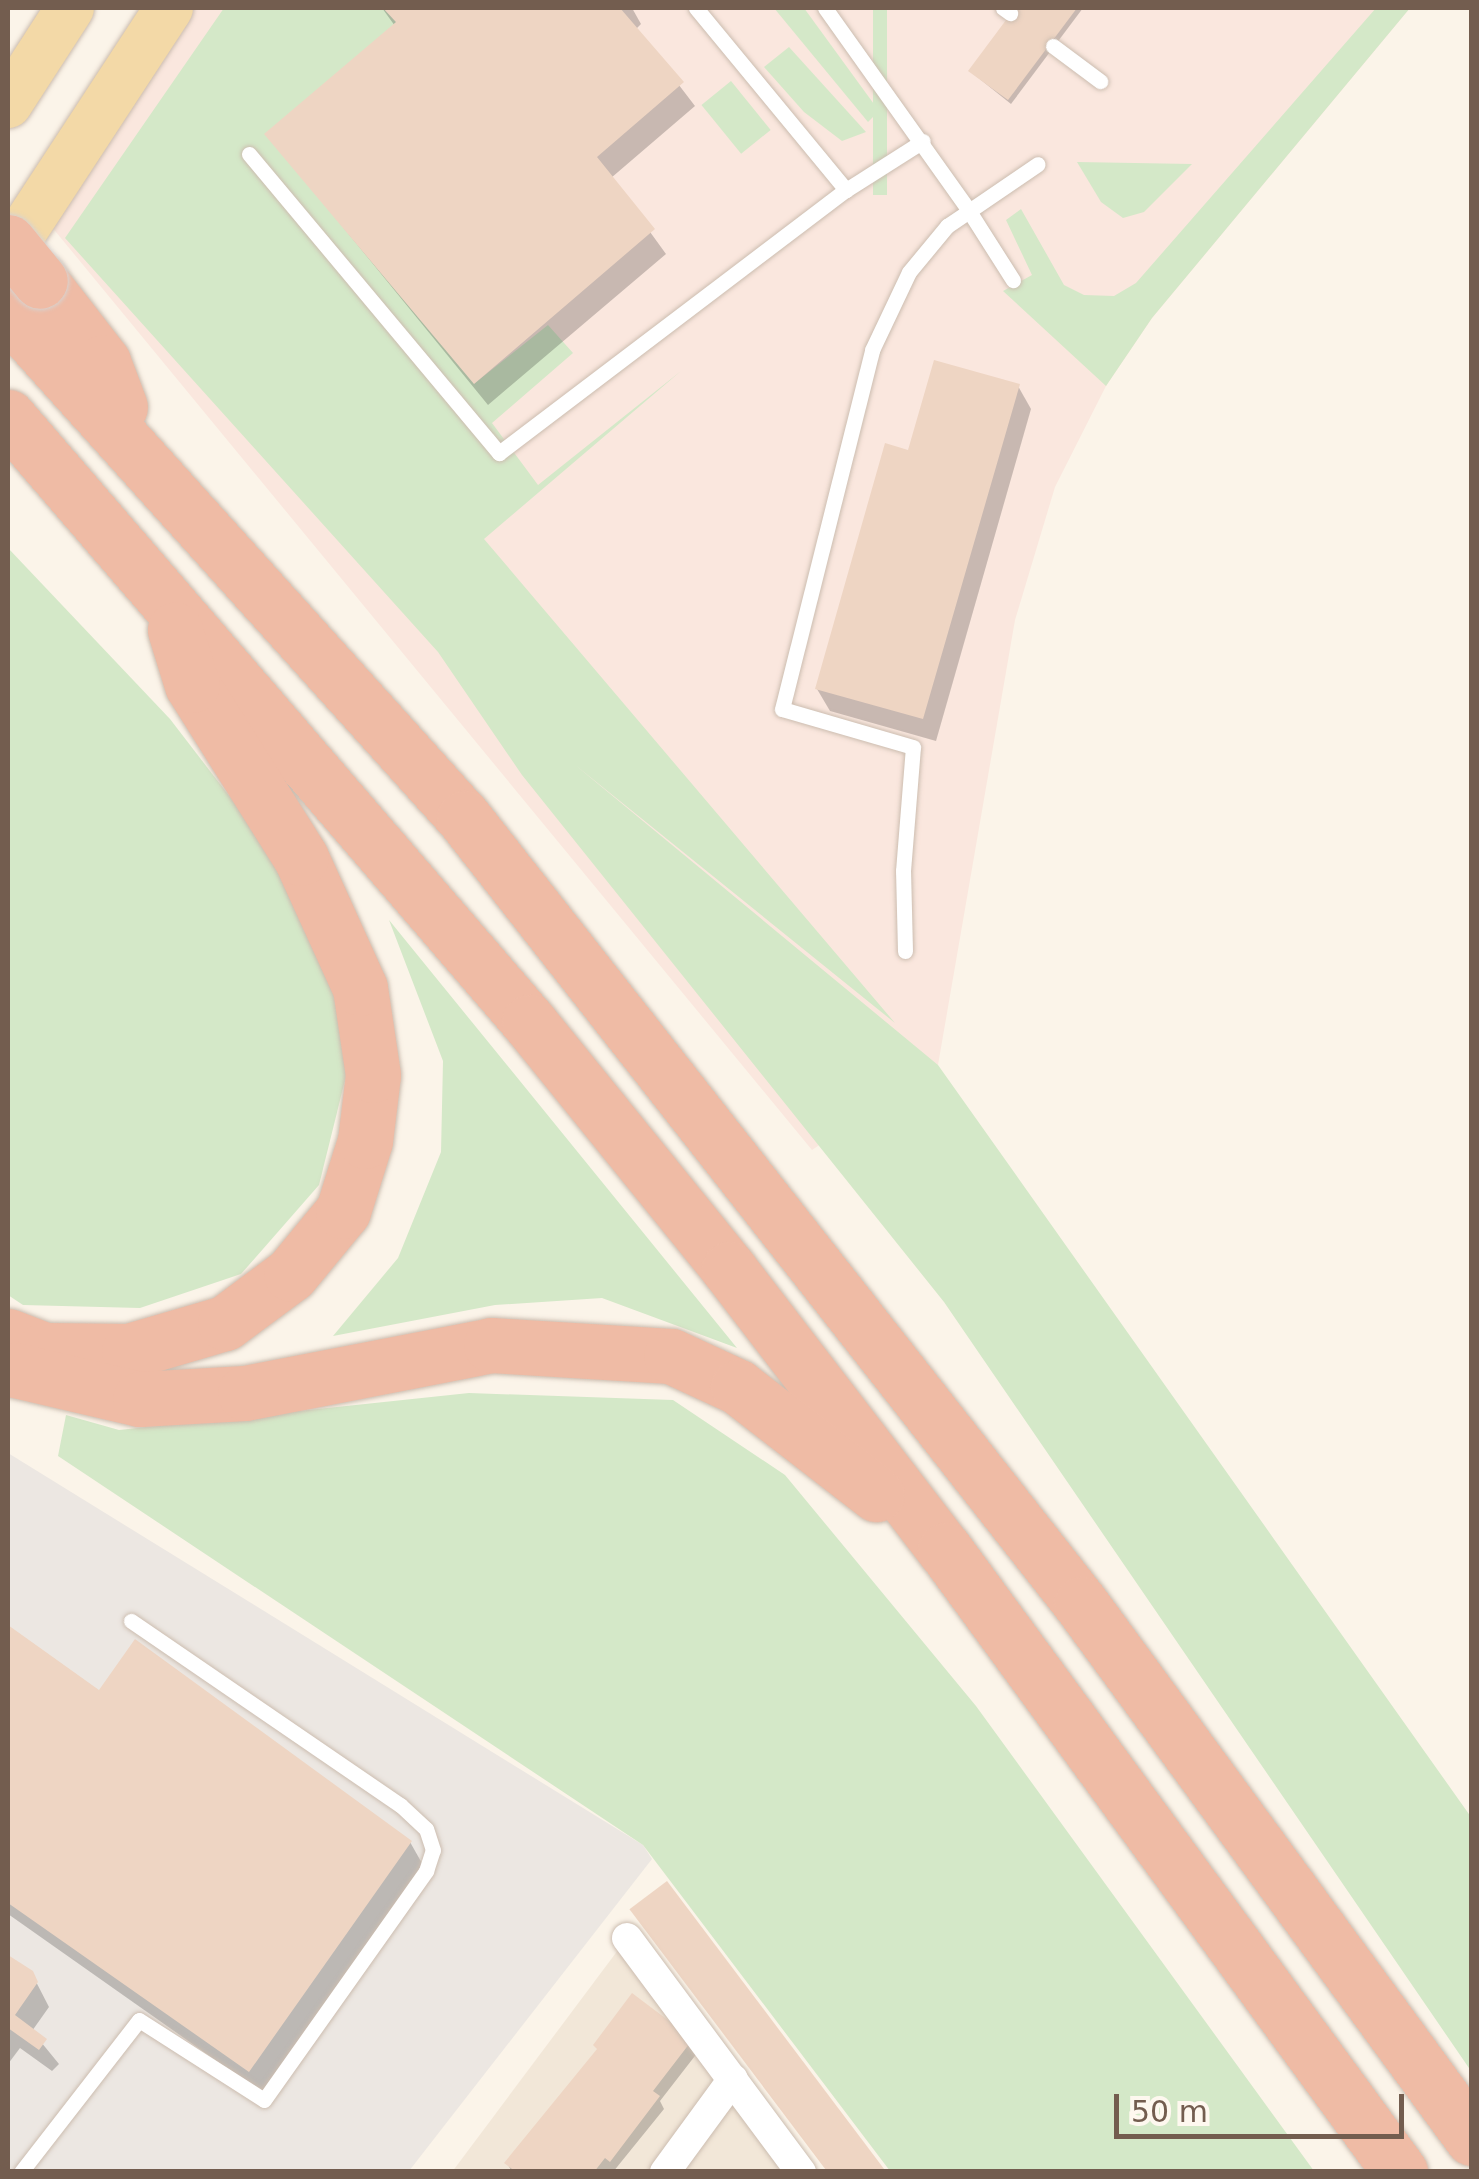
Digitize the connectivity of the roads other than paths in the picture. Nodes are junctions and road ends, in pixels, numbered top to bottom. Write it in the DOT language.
graph roads {
  1 [pos="70,8"];
  2 [pos="168,8"];
  3 [pos="696,8"];
  4 [pos="826,8"];
  5 [pos="839,8"];
  6 [pos="850,35"];
  7 [pos="1054,46"];
  8 [pos="1100,82"];
  9 [pos="8,104"];
  10 [pos="923,141"];
  11 [pos="249,154"];
  12 [pos="1038,164"];
  13 [pos="846,190"];
  14 [pos="969,212"];
  15 [pos="1013,280"];
  16 [pos="15,282"];
  17 [pos="8,417"];
  18 [pos="164,594"];
  19 [pos="905,951"];
  20 [pos="8,1336"];
  21 [pos="8,1367"];
  22 [pos="946,1550"];
  23 [pos="131,1621"];
  24 [pos="627,1938"];
  25 [pos="733,2079"];
  26 [pos="1472,2138"];
  27 [pos="22,2172"];
  28 [pos="665,2172"];
  29 [pos="801,2172"];
  30 [pos="1400,2172"];
  1 -- 9 [label="main road"];
  2 -- 16 [label="main road"];
  3 -- 13 [label="lane"];
  4 -- 6 [label="lane"];
  5 -- 6 [label="lane"];
  6 -- 10 [label="lane"];
  7 -- 8 [label="lane"];
  10 -- 13 [label="lane"];
  10 -- 14 [label="lane"];
  11 -- 13 [label="lane"];
  12 -- 14 [label="lane"];
  14 -- 15 [label="lane"];
  14 -- 19 [label="lane"];
  16 -- 26 [label="highway"];
  17 -- 18 [label="highway"];
  18 -- 20 [label="highway"];
  18 -- 22 [label="highway"];
  21 -- 22 [label="highway"];
  22 -- 30 [label="highway"];
  23 -- 27 [label="lane"];
  24 -- 25 [label="street"];
  25 -- 28 [label="street"];
  25 -- 29 [label="street"];
}
